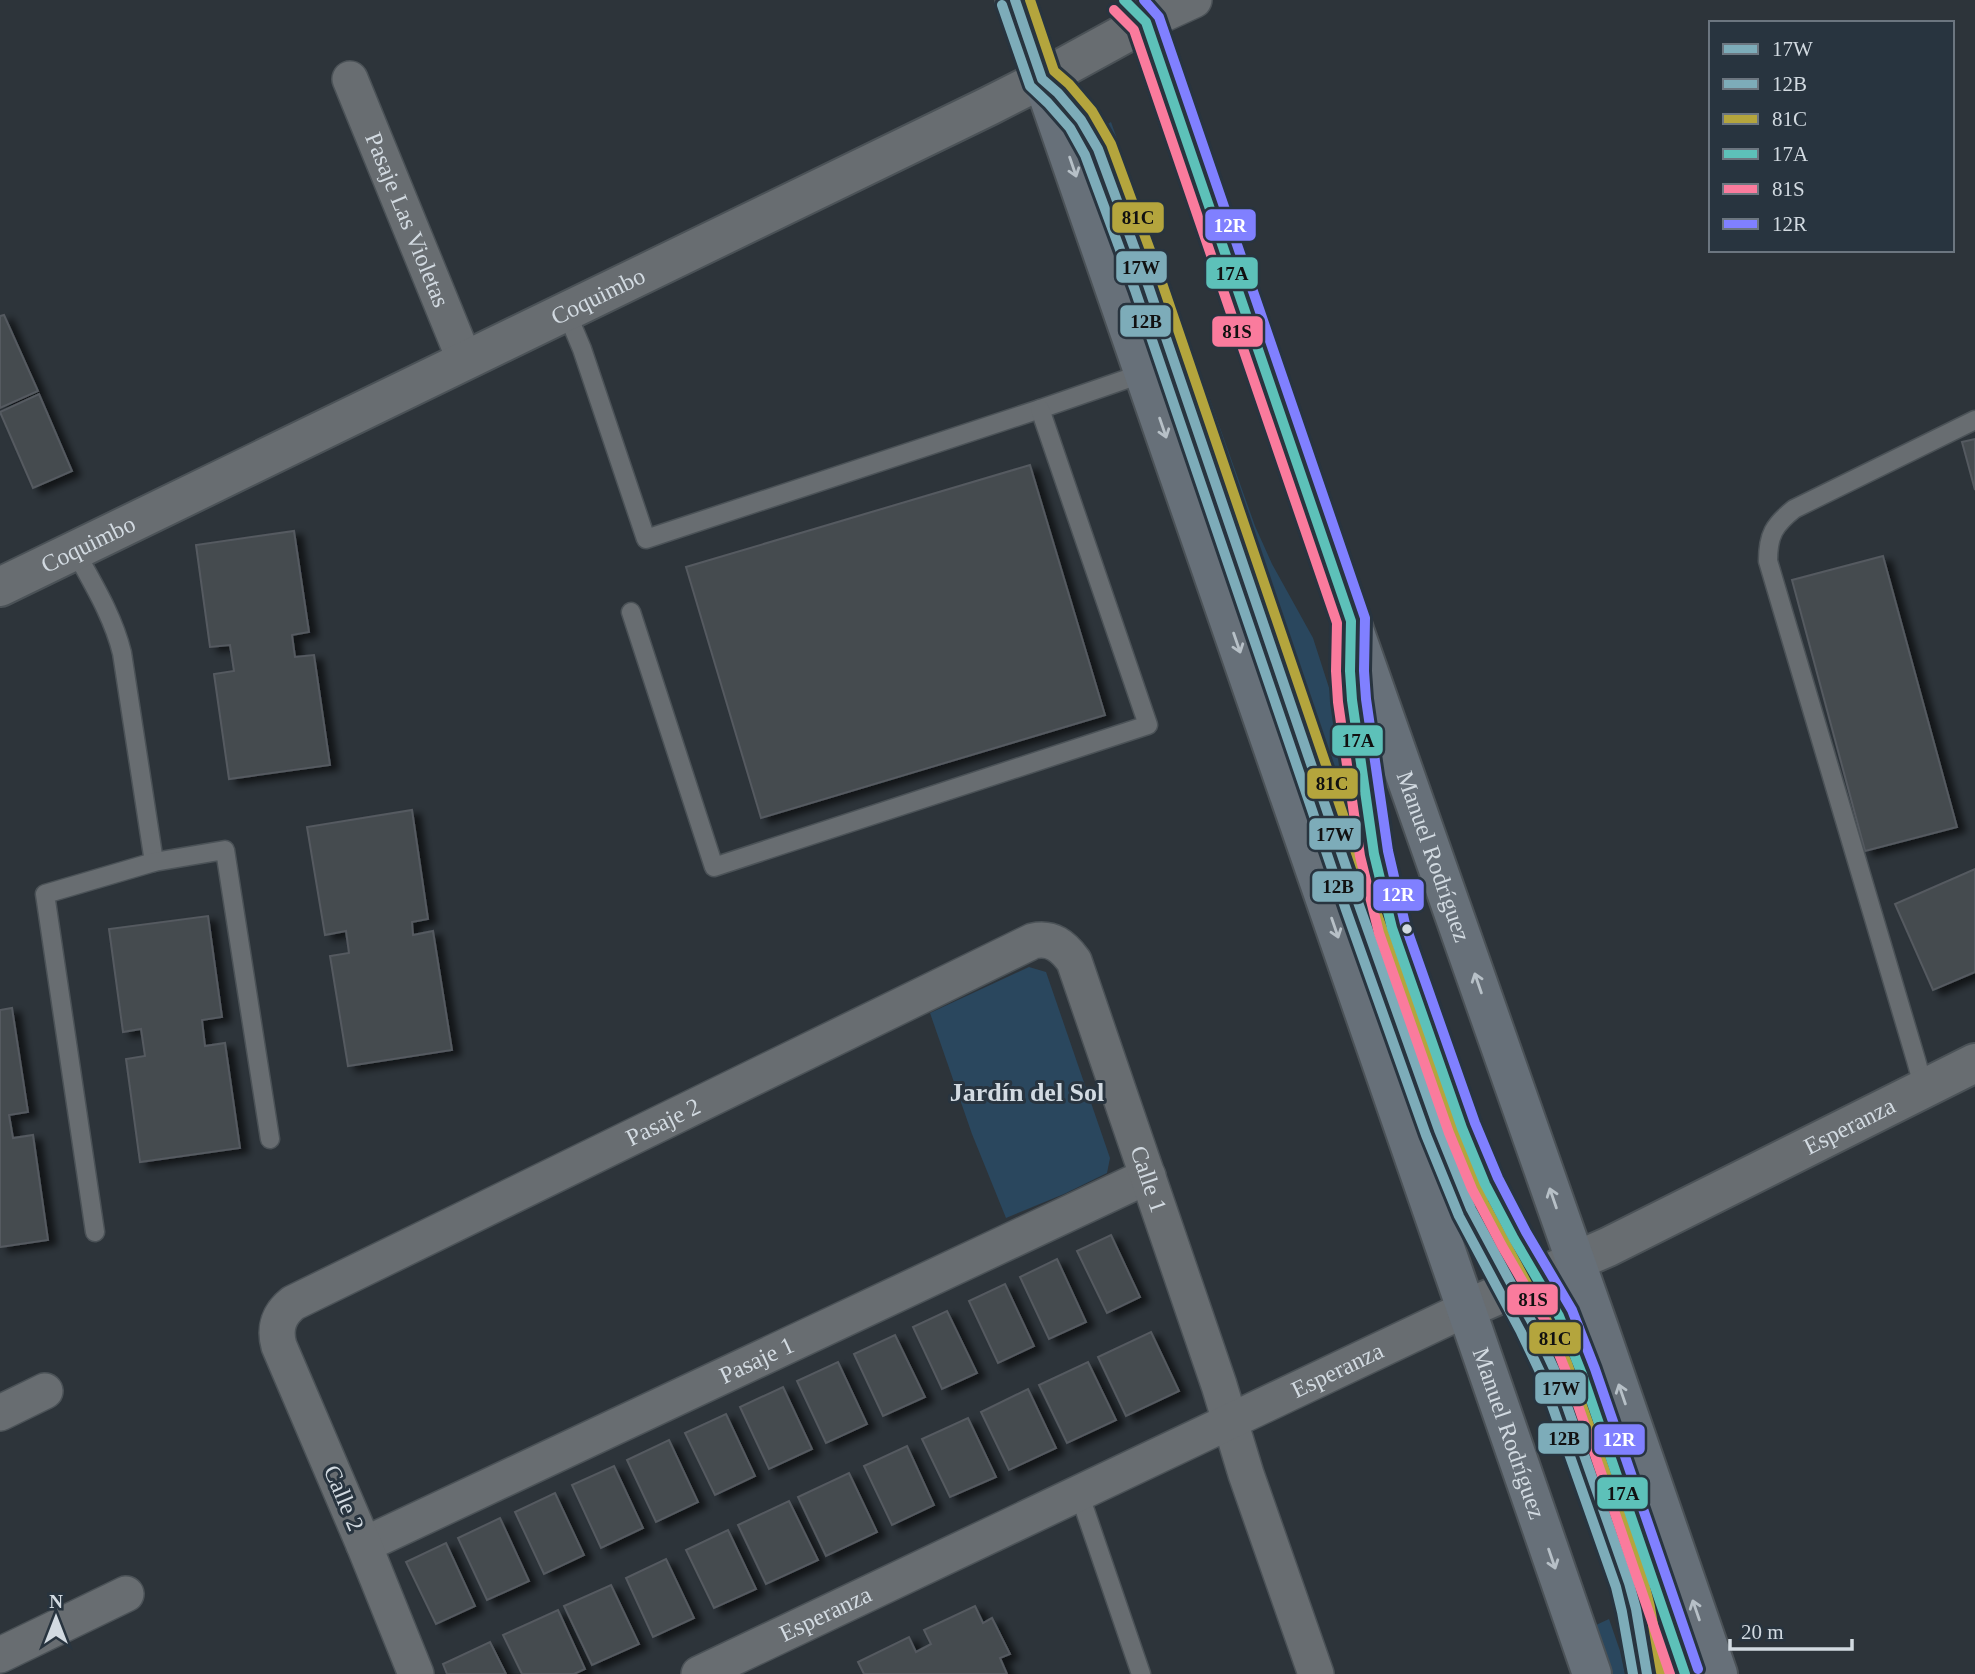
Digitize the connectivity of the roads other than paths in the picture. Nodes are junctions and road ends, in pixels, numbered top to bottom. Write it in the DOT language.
graph roads {
  1 [pos="1015,0"];
  2 [pos="1194,0"];
  3 [pos="1136,7"];
  4 [pos="350,79"];
  5 [pos="1042,79"];
  6 [pos="566,311"];
  7 [pos="465,360"];
  8 [pos="1144,373"];
  9 [pos="1040,409"];
  10 [pos="1975,420"];
  11 [pos="75,551"];
  12 [pos="0,587"];
  13 [pos="631,612"];
  14 [pos="1351,621"];
  15 [pos="154,862"];
  16 [pos="1055,942"];
  17 [pos="1975,1063"];
  18 [pos="1924,1089"];
  19 [pos="270,1139"];
  20 [pos="1148,1175"];
  21 [pos="94,1232"];
  22 [pos="1576,1262"];
  23 [pos="1526,1283"];
  24 [pos="1466,1310"];
  25 [pos="279,1321"];
  26 [pos="45,1391"];
  27 [pos="0,1413"];
  28 [pos="1231,1420"];
  29 [pos="1079,1493"];
  30 [pos="364,1545"];
  31 [pos="126,1594"];
  32 [pos="0,1655"];
  33 [pos="416,1674"];
  34 [pos="699,1674"];
  35 [pos="1141,1674"];
  36 [pos="1316,1674"];
  37 [pos="1592,1674"];
  38 [pos="1647,1674"];
  39 [pos="1685,1674"];
  40 [pos="1718,1674"];
  1 -- 5 [label="main road, Manuel Rodríguez"];
  2 -- 3 [label="street, Coquimbo"];
  3 -- 5 [label="street, Coquimbo"];
  3 -- 14 [label="main road, Manuel Rodríguez"];
  4 -- 7 [label="street, Pasaje Las Violetas"];
  5 -- 6 [label="street, Coquimbo"];
  5 -- 8 [label="main road, Manuel Rodríguez, one-way"];
  5 -- 23 [label="lane"];
  6 -- 7 [label="street, Coquimbo"];
  6 -- 9 [label="lane"];
  7 -- 11 [label="street, Coquimbo"];
  8 -- 9 [label="lane"];
  8 -- 24 [label="main road, Manuel Rodríguez, one-way"];
  9 -- 13 [label="lane"];
  10 -- 18 [label="lane"];
  11 -- 12 [label="street, Coquimbo"];
  11 -- 15 [label="lane"];
  22 -- 14 [label="main road, Manuel Rodríguez, one-way"];
  14 -- 23 [label="lane"];
  15 -- 19 [label="lane"];
  15 -- 21 [label="lane"];
  16 -- 20 [label="street, Calle 1"];
  16 -- 25 [label="street, Pasaje 2"];
  17 -- 18 [label="street, Esperanza"];
  18 -- 22 [label="street, Esperanza"];
  20 -- 28 [label="street, Calle 1"];
  20 -- 30 [label="street, Pasaje 1"];
  22 -- 23 [label="street, Esperanza"];
  40 -- 22 [label="main road, Manuel Rodríguez, one-way"];
  23 -- 24 [label="street, Esperanza"];
  23 -- 38 [label="lane"];
  23 -- 39 [label="lane"];
  24 -- 28 [label="street, Esperanza"];
  24 -- 37 [label="main road, Manuel Rodríguez, one-way"];
  25 -- 30 [label="street, Calle 2"];
  26 -- 27 [label="street"];
  28 -- 29 [label="street, Esperanza"];
  28 -- 36 [label="street, Calle 1"];
  29 -- 34 [label="street, Esperanza"];
  29 -- 35 [label="lane"];
  30 -- 33 [label="street, Calle 2"];
  31 -- 32 [label="street"];
}
